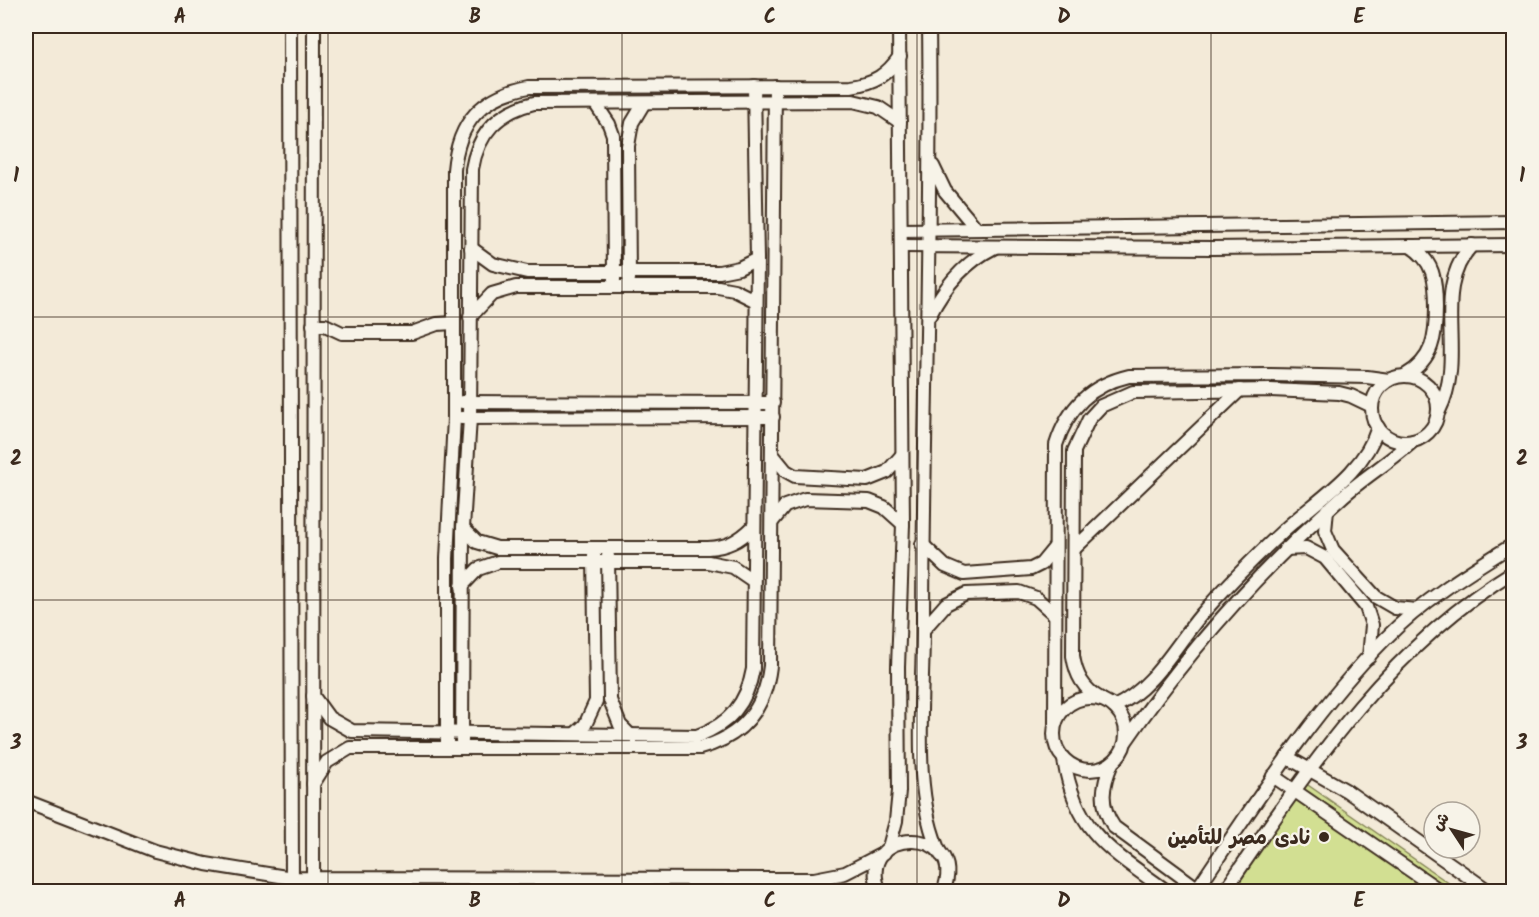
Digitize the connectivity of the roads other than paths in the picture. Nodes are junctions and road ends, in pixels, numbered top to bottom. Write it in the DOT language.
graph roads {
  1 [pos="290,26"];
  2 [pos="314,26"];
  3 [pos="899,26"];
  4 [pos="929,26"];
  5 [pos="900,56"];
  6 [pos="754,86"];
  7 [pos="775,86"];
  8 [pos="503,94"];
  9 [pos="755,102"];
  10 [pos="775,102"];
  11 [pos="595,103"];
  12 [pos="644,103"];
  13 [pos="510,110"];
  14 [pos="900,122"];
  15 [pos="931,162"];
  16 [pos="1514,222"];
  17 [pos="976,228"];
  18 [pos="930,229"];
  19 [pos="901,230"];
  20 [pos="454,238"];
  21 [pos="471,243"];
  22 [pos="998,245"];
  23 [pos="1472,245"];
  24 [pos="1514,245"];
  25 [pos="901,246"];
  26 [pos="930,246"];
  27 [pos="1410,246"];
  28 [pos="757,259"];
  29 [pos="614,272"];
  30 [pos="629,272"];
  31 [pos="614,286"];
  32 [pos="629,286"];
  33 [pos="756,301"];
  34 [pos="470,317"];
  35 [pos="928,319"];
  36 [pos="453,323"];
  37 [pos="313,325"];
  38 [pos="1406,375"];
  39 [pos="1389,380"];
  40 [pos="1240,390"];
  41 [pos="454,402"];
  42 [pos="470,402"];
  43 [pos="755,403"];
  44 [pos="773,403"];
  45 [pos="1372,406"];
  46 [pos="1438,412"];
  47 [pos="754,417"];
  48 [pos="773,417"];
  49 [pos="454,418"];
  50 [pos="470,418"];
  51 [pos="1378,427"];
  52 [pos="1413,441"];
  53 [pos="773,455"];
  54 [pos="902,455"];
  55 [pos="1328,510"];
  56 [pos="772,522"];
  57 [pos="903,524"];
  58 [pos="753,527"];
  59 [pos="462,528"];
  60 [pos="922,544"];
  61 [pos="1514,544"];
  62 [pos="1056,546"];
  63 [pos="594,548"];
  64 [pos="607,548"];
  65 [pos="1074,549"];
  66 [pos="1285,549"];
  67 [pos="594,562"];
  68 [pos="608,562"];
  69 [pos="1514,571"];
  70 [pos="752,580"];
  71 [pos="462,586"];
  72 [pos="1418,610"];
  73 [pos="1055,615"];
  74 [pos="923,630"];
  75 [pos="1369,657"];
  76 [pos="313,696"];
  77 [pos="1101,699"];
  78 [pos="1114,707"];
  79 [pos="1055,723"];
  80 [pos="447,733"];
  81 [pos="462,734"];
  82 [pos="575,734"];
  83 [pos="630,735"];
  84 [pos="1126,741"];
  85 [pos="447,748"];
  86 [pos="462,748"];
  87 [pos="1287,757"];
  88 [pos="1064,760"];
  89 [pos="1112,763"];
  90 [pos="1308,769"];
  91 [pos="1273,776"];
  92 [pos="313,784"];
  93 [pos="1294,790"];
  94 [pos="26,801"];
  95 [pos="886,850"];
  96 [pos="942,855"];
  97 [pos="313,878"];
  98 [pos="292,885"];
  99 [pos="948,889"];
  100 [pos="1196,890"];
  101 [pos="313,891"];
  102 [pos="880,891"];
  103 [pos="1168,891"];
  104 [pos="1224,891"];
  105 [pos="1442,891"];
  106 [pos="1490,891"];
  1 -- 98 [label="street"];
  2 -- 37 [label="street"];
  3 -- 5 [label="street"];
  4 -- 15 [label="street"];
  5 -- 7 [label="street"];
  5 -- 14 [label="street"];
  6 -- 7 [label="street"];
  6 -- 8 [label="street"];
  6 -- 9 [label="street"];
  7 -- 10 [label="street"];
  8 -- 13 [label="street"];
  8 -- 20 [label="street"];
  9 -- 10 [label="street"];
  9 -- 12 [label="street"];
  9 -- 28 [label="street"];
  10 -- 14 [label="street"];
  10 -- 44 [label="street"];
  11 -- 12 [label="street"];
  11 -- 13 [label="street"];
  11 -- 29 [label="street"];
  12 -- 30 [label="street"];
  13 -- 21 [label="street"];
  14 -- 19 [label="street"];
  15 -- 17 [label="street"];
  15 -- 18 [label="street"];
  16 -- 17 [label="street"];
  17 -- 18 [label="street"];
  18 -- 19 [label="street"];
  18 -- 26 [label="street"];
  19 -- 25 [label="street"];
  20 -- 21 [label="street"];
  20 -- 36 [label="street"];
  21 -- 29 [label="street"];
  21 -- 34 [label="street"];
  22 -- 26 [label="street"];
  22 -- 27 [label="street"];
  22 -- 35 [label="street"];
  23 -- 24 [label="street"];
  23 -- 27 [label="street"];
  23 -- 46 [label="street"];
  25 -- 26 [label="street"];
  25 -- 54 [label="street"];
  26 -- 35 [label="street"];
  27 -- 38 [label="street"];
  28 -- 30 [label="street"];
  28 -- 33 [label="street"];
  29 -- 30 [label="street"];
  29 -- 31 [label="street"];
  30 -- 32 [label="street"];
  31 -- 32 [label="street"];
  31 -- 34 [label="street"];
  32 -- 33 [label="street"];
  33 -- 43 [label="street"];
  34 -- 42 [label="street"];
  35 -- 60 [label="street"];
  36 -- 37 [label="street"];
  36 -- 41 [label="street"];
  37 -- 76 [label="street"];
  38 -- 39 [label="street"];
  38 -- 46 [label="street"];
  39 -- 45 [label="street"];
  39 -- 62 [label="street"];
  40 -- 45 [label="street"];
  40 -- 65 [label="street"];
  40 -- 65 [label="street"];
  41 -- 42 [label="street"];
  41 -- 49 [label="street"];
  42 -- 43 [label="street"];
  42 -- 50 [label="street"];
  43 -- 44 [label="street"];
  43 -- 47 [label="street"];
  44 -- 48 [label="street"];
  45 -- 51 [label="street"];
  46 -- 52 [label="street"];
  47 -- 48 [label="street"];
  47 -- 50 [label="street"];
  47 -- 58 [label="street"];
  48 -- 53 [label="street"];
  49 -- 50 [label="street"];
  49 -- 80 [label="street"];
  50 -- 59 [label="street"];
  51 -- 52 [label="street"];
  51 -- 78 [label="street"];
  52 -- 55 [label="street"];
  53 -- 54 [label="street"];
  53 -- 56 [label="street"];
  54 -- 57 [label="street"];
  55 -- 66 [label="street"];
  55 -- 72 [label="street"];
  56 -- 57 [label="street"];
  56 -- 86 [label="street"];
  57 -- 95 [label="street"];
  58 -- 64 [label="street"];
  58 -- 70 [label="street"];
  59 -- 63 [label="street"];
  59 -- 71 [label="street"];
  60 -- 62 [label="street"];
  60 -- 74 [label="street"];
  61 -- 72 [label="street"];
  62 -- 73 [label="street"];
  63 -- 64 [label="street"];
  63 -- 67 [label="street"];
  64 -- 68 [label="street"];
  65 -- 77 [label="street"];
  66 -- 75 [label="street"];
  66 -- 84 [label="street"];
  67 -- 68 [label="street"];
  67 -- 71 [label="street"];
  67 -- 82 [label="street"];
  68 -- 70 [label="street"];
  68 -- 83 [label="street"];
  69 -- 90 [label="street"];
  70 -- 83 [label="street"];
  71 -- 81 [label="street"];
  72 -- 75 [label="street"];
  73 -- 74 [label="street"];
  73 -- 79 [label="street"];
  74 -- 96 [label="street"];
  75 -- 87 [label="street"];
  76 -- 80 [label="street"];
  76 -- 92 [label="street"];
  77 -- 78 [label="street"];
  77 -- 79 [label="street"];
  78 -- 84 [label="street"];
  79 -- 88 [label="street"];
  80 -- 81 [label="street"];
  80 -- 85 [label="street"];
  81 -- 82 [label="street"];
  81 -- 86 [label="street"];
  82 -- 83 [label="street"];
  84 -- 89 [label="street"];
  85 -- 86 [label="street"];
  85 -- 92 [label="street"];
  87 -- 90 [label="street"];
  87 -- 91 [label="street"];
  88 -- 89 [label="street"];
  88 -- 103 [label="street"];
  89 -- 100 [label="street"];
  90 -- 93 [label="street"];
  90 -- 106 [label="street"];
  91 -- 93 [label="street"];
  91 -- 100 [label="street"];
  92 -- 97 [label="street"];
  93 -- 104 [label="street"];
  93 -- 105 [label="street"];
  94 -- 98 [label="street"];
  95 -- 96 [label="street"];
  95 -- 97 [label="street"];
  95 -- 102 [label="street"];
  96 -- 99 [label="street"];
  97 -- 98 [label="street"];
  97 -- 101 [label="street"];
}
